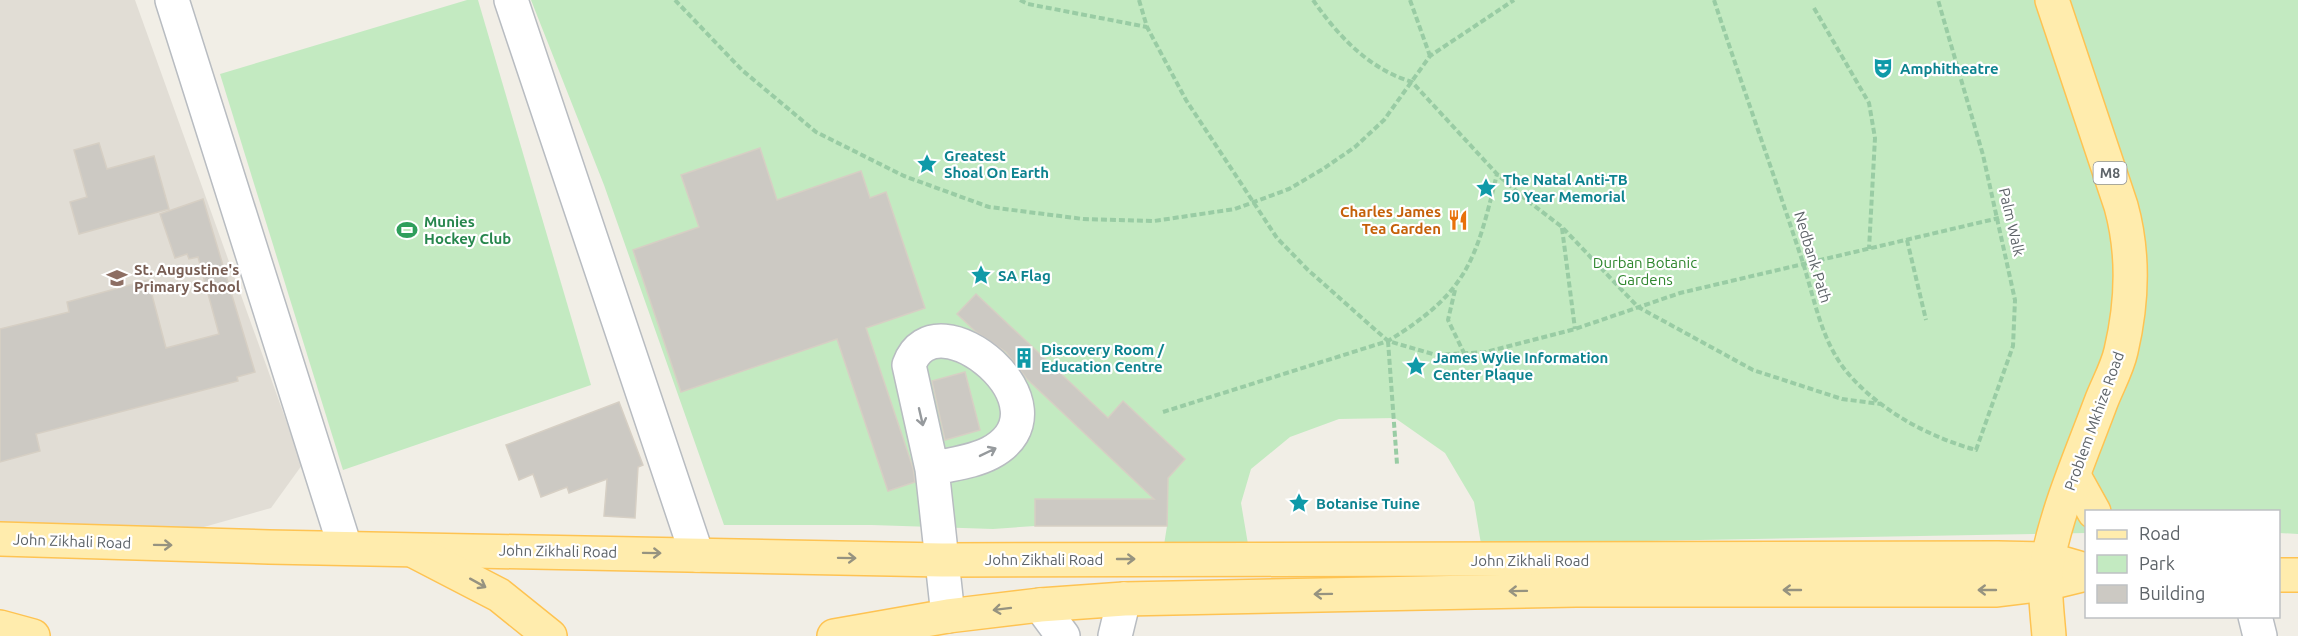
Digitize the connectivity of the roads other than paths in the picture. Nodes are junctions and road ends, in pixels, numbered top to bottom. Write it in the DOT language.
graph roads {
  1 [pos="172,0"];
  2 [pos="511,0"];
  3 [pos="2052,0"];
  4 [pos="932,469"];
  5 [pos="2074,476"];
  6 [pos="2093,510"];
  7 [pos="0,538"];
  8 [pos="345,547"];
  9 [pos="407,548"];
  10 [pos="697,555"];
  11 [pos="942,560"];
  12 [pos="2047,572"];
  13 [pos="2085,572"];
  14 [pos="2280,575"];
  15 [pos="2298,575"];
  16 [pos="1125,599"];
  17 [pos="1040,605"];
  18 [pos="948,616"];
  19 [pos="2256,618"];
  20 [pos="0,627"];
  21 [pos="536,629"];
  22 [pos="33,636"];
  23 [pos="834,636"];
  24 [pos="1063,636"];
  25 [pos="1115,636"];
  26 [pos="2049,636"];
  27 [pos="2260,636"];
  1 -- 8 [label="street"];
  2 -- 10 [label="street"];
  3 -- 5 [label="main road, Problem Mkhize Road / M8"];
  4 -- 11 [label="street"];
  5 -- 6 [label="main road"];
  5 -- 12 [label="main road, Problem Mkhize Road / M8"];
  7 -- 8 [label="main road, John Zikhali Road, one-way"];
  8 -- 9 [label="main road, John Zikhali Road"];
  9 -- 10 [label="main road, John Zikhali Road, one-way"];
  9 -- 21 [label="main road, one-way"];
  10 -- 11 [label="main road, John Zikhali Road, one-way"];
  11 -- 12 [label="main road, John Zikhali Road, one-way"];
  11 -- 18 [label="street"];
  12 -- 13 [label="main road, John Zikhali Road"];
  12 -- 16 [label="main road, John Zikhali Road, one-way"];
  12 -- 26 [label="main road, Problem Mkhize Road / M8"];
  14 -- 15 [label="main road"];
  16 -- 17 [label="main road, John Zikhali Road"];
  16 -- 25 [label="street"];
  17 -- 18 [label="main road, John Zikhali Road, one-way"];
  17 -- 24 [label="street"];
  18 -- 23 [label="main road, John Zikhali Road"];
  19 -- 27 [label="street"];
  20 -- 22 [label="main road"];
}
